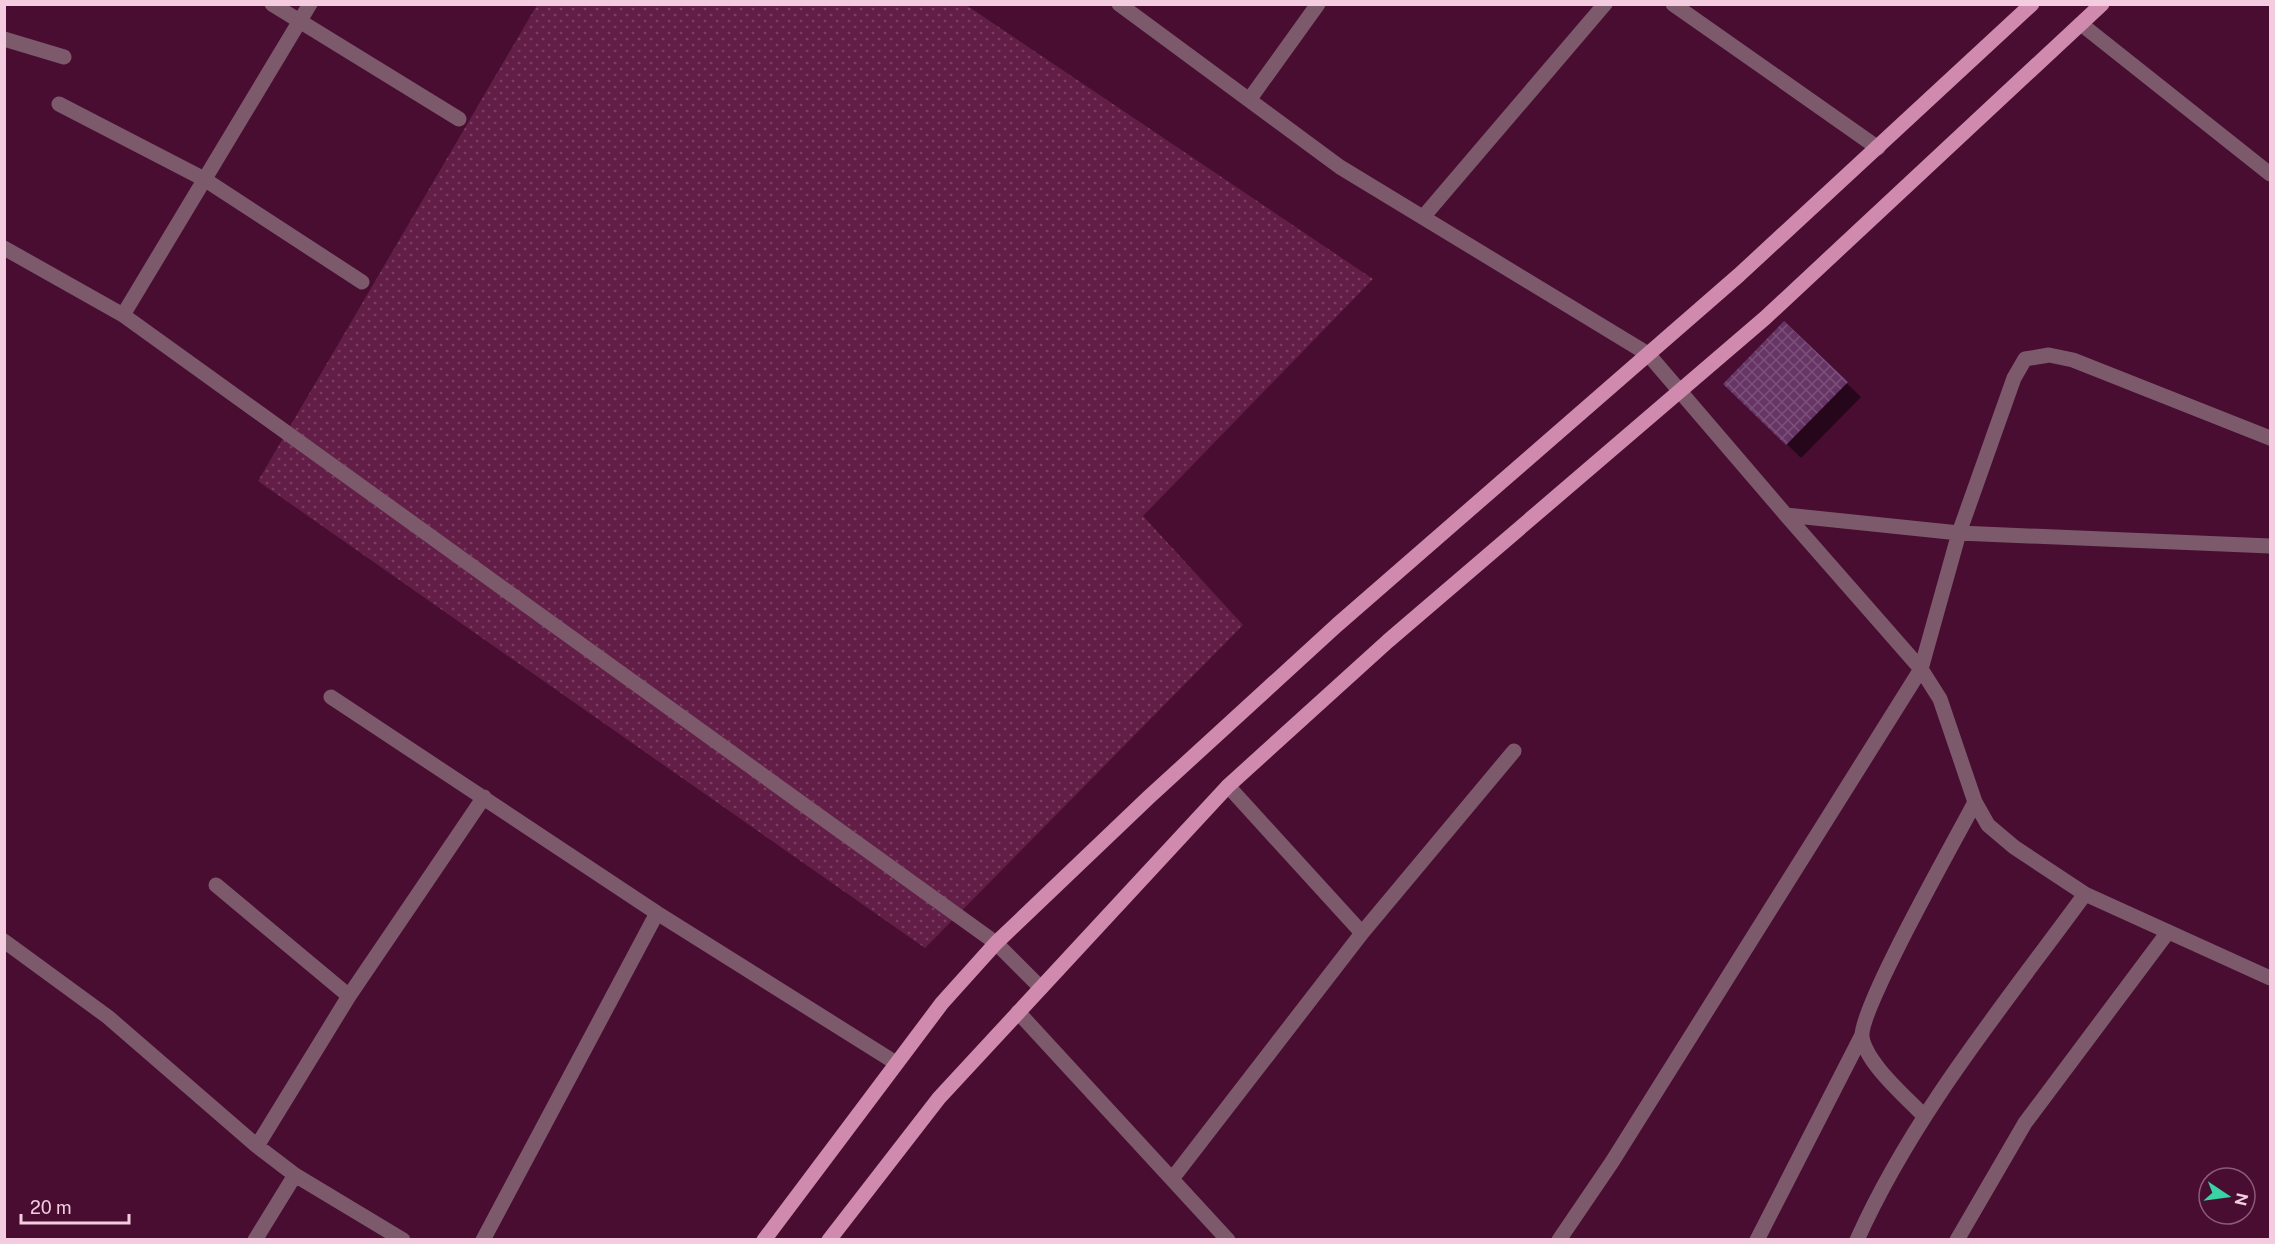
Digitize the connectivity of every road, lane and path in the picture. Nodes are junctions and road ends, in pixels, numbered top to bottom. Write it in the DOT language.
graph roads {
  1 [pos="272,4"];
  2 [pos="310,4"];
  3 [pos="1119,4"];
  4 [pos="1318,4"];
  5 [pos="1605,4"];
  6 [pos="1673,4"];
  7 [pos="2102,4"];
  8 [pos="2027,6"];
  9 [pos="301,20"];
  10 [pos="2081,24"];
  11 [pos="4,39"];
  12 [pos="64,57"];
  13 [pos="1249,100"];
  14 [pos="59,104"];
  15 [pos="459,119"];
  16 [pos="1878,148"];
  17 [pos="2271,174"];
  18 [pos="204,179"];
  19 [pos="1424,216"];
  20 [pos="4,248"];
  21 [pos="362,282"];
  22 [pos="123,315"];
  23 [pos="1648,354"];
  24 [pos="1681,390"];
  25 [pos="2271,438"];
  26 [pos="1786,515"];
  27 [pos="1959,533"];
  28 [pos="2271,546"];
  29 [pos="1921,669"];
  30 [pos="331,697"];
  31 [pos="1514,751"];
  32 [pos="1228,786"];
  33 [pos="484,797"];
  34 [pos="1975,802"];
  35 [pos="216,885"];
  36 [pos="2085,894"];
  37 [pos="657,913"];
  38 [pos="2168,932"];
  39 [pos="1362,933"];
  40 [pos="4,941"];
  41 [pos="996,943"];
  42 [pos="2271,978"];
  43 [pos="1041,988"];
  44 [pos="349,996"];
  45 [pos="1018,1012"];
  46 [pos="1862,1035"];
  47 [pos="896,1063"];
  48 [pos="1923,1115"];
  49 [pos="257,1146"];
  50 [pos="295,1174"];
  51 [pos="1172,1179"];
  52 [pos="255,1239"];
  53 [pos="403,1239"];
  54 [pos="483,1239"];
  55 [pos="764,1239"];
  56 [pos="830,1239"];
  57 [pos="1228,1239"];
  58 [pos="1559,1239"];
  59 [pos="1757,1239"];
  60 [pos="1857,1239"];
  61 [pos="1957,1239"];
  1 -- 9 [label="street"];
  2 -- 9 [label="street"];
  3 -- 13 [label="street"];
  4 -- 13 [label="street"];
  5 -- 19 [label="street"];
  6 -- 16 [label="street"];
  7 -- 10 [label="main road"];
  8 -- 16 [label="main road"];
  9 -- 15 [label="street"];
  9 -- 18 [label="street"];
  10 -- 17 [label="street"];
  10 -- 24 [label="main road"];
  11 -- 12 [label="street"];
  13 -- 19 [label="street"];
  14 -- 18 [label="street"];
  16 -- 23 [label="main road"];
  18 -- 21 [label="street"];
  18 -- 22 [label="street"];
  19 -- 23 [label="street"];
  20 -- 22 [label="street"];
  22 -- 41 [label="street"];
  23 -- 24 [label="street"];
  23 -- 41 [label="main road"];
  24 -- 26 [label="street"];
  24 -- 32 [label="main road"];
  25 -- 27 [label="street"];
  26 -- 27 [label="street"];
  26 -- 29 [label="street"];
  27 -- 28 [label="street"];
  27 -- 29 [label="street"];
  29 -- 34 [label="street"];
  29 -- 58 [label="street"];
  30 -- 33 [label="street"];
  31 -- 39 [label="street"];
  32 -- 39 [label="street"];
  32 -- 43 [label="main road"];
  33 -- 37 [label="street"];
  33 -- 44 [label="street"];
  34 -- 36 [label="street"];
  34 -- 46 [label="street"];
  35 -- 44 [label="street"];
  36 -- 38 [label="street"];
  36 -- 48 [label="street"];
  37 -- 47 [label="street"];
  37 -- 54 [label="street"];
  38 -- 42 [label="street"];
  38 -- 61 [label="street"];
  39 -- 51 [label="street"];
  40 -- 49 [label="street"];
  41 -- 43 [label="street"];
  41 -- 47 [label="main road"];
  43 -- 45 [label="main road"];
  44 -- 49 [label="street"];
  45 -- 51 [label="street"];
  45 -- 56 [label="main road"];
  46 -- 48 [label="street"];
  46 -- 59 [label="street"];
  47 -- 55 [label="main road"];
  48 -- 60 [label="street"];
  49 -- 50 [label="street"];
  50 -- 52 [label="street"];
  50 -- 53 [label="street"];
  51 -- 57 [label="street"];
}
